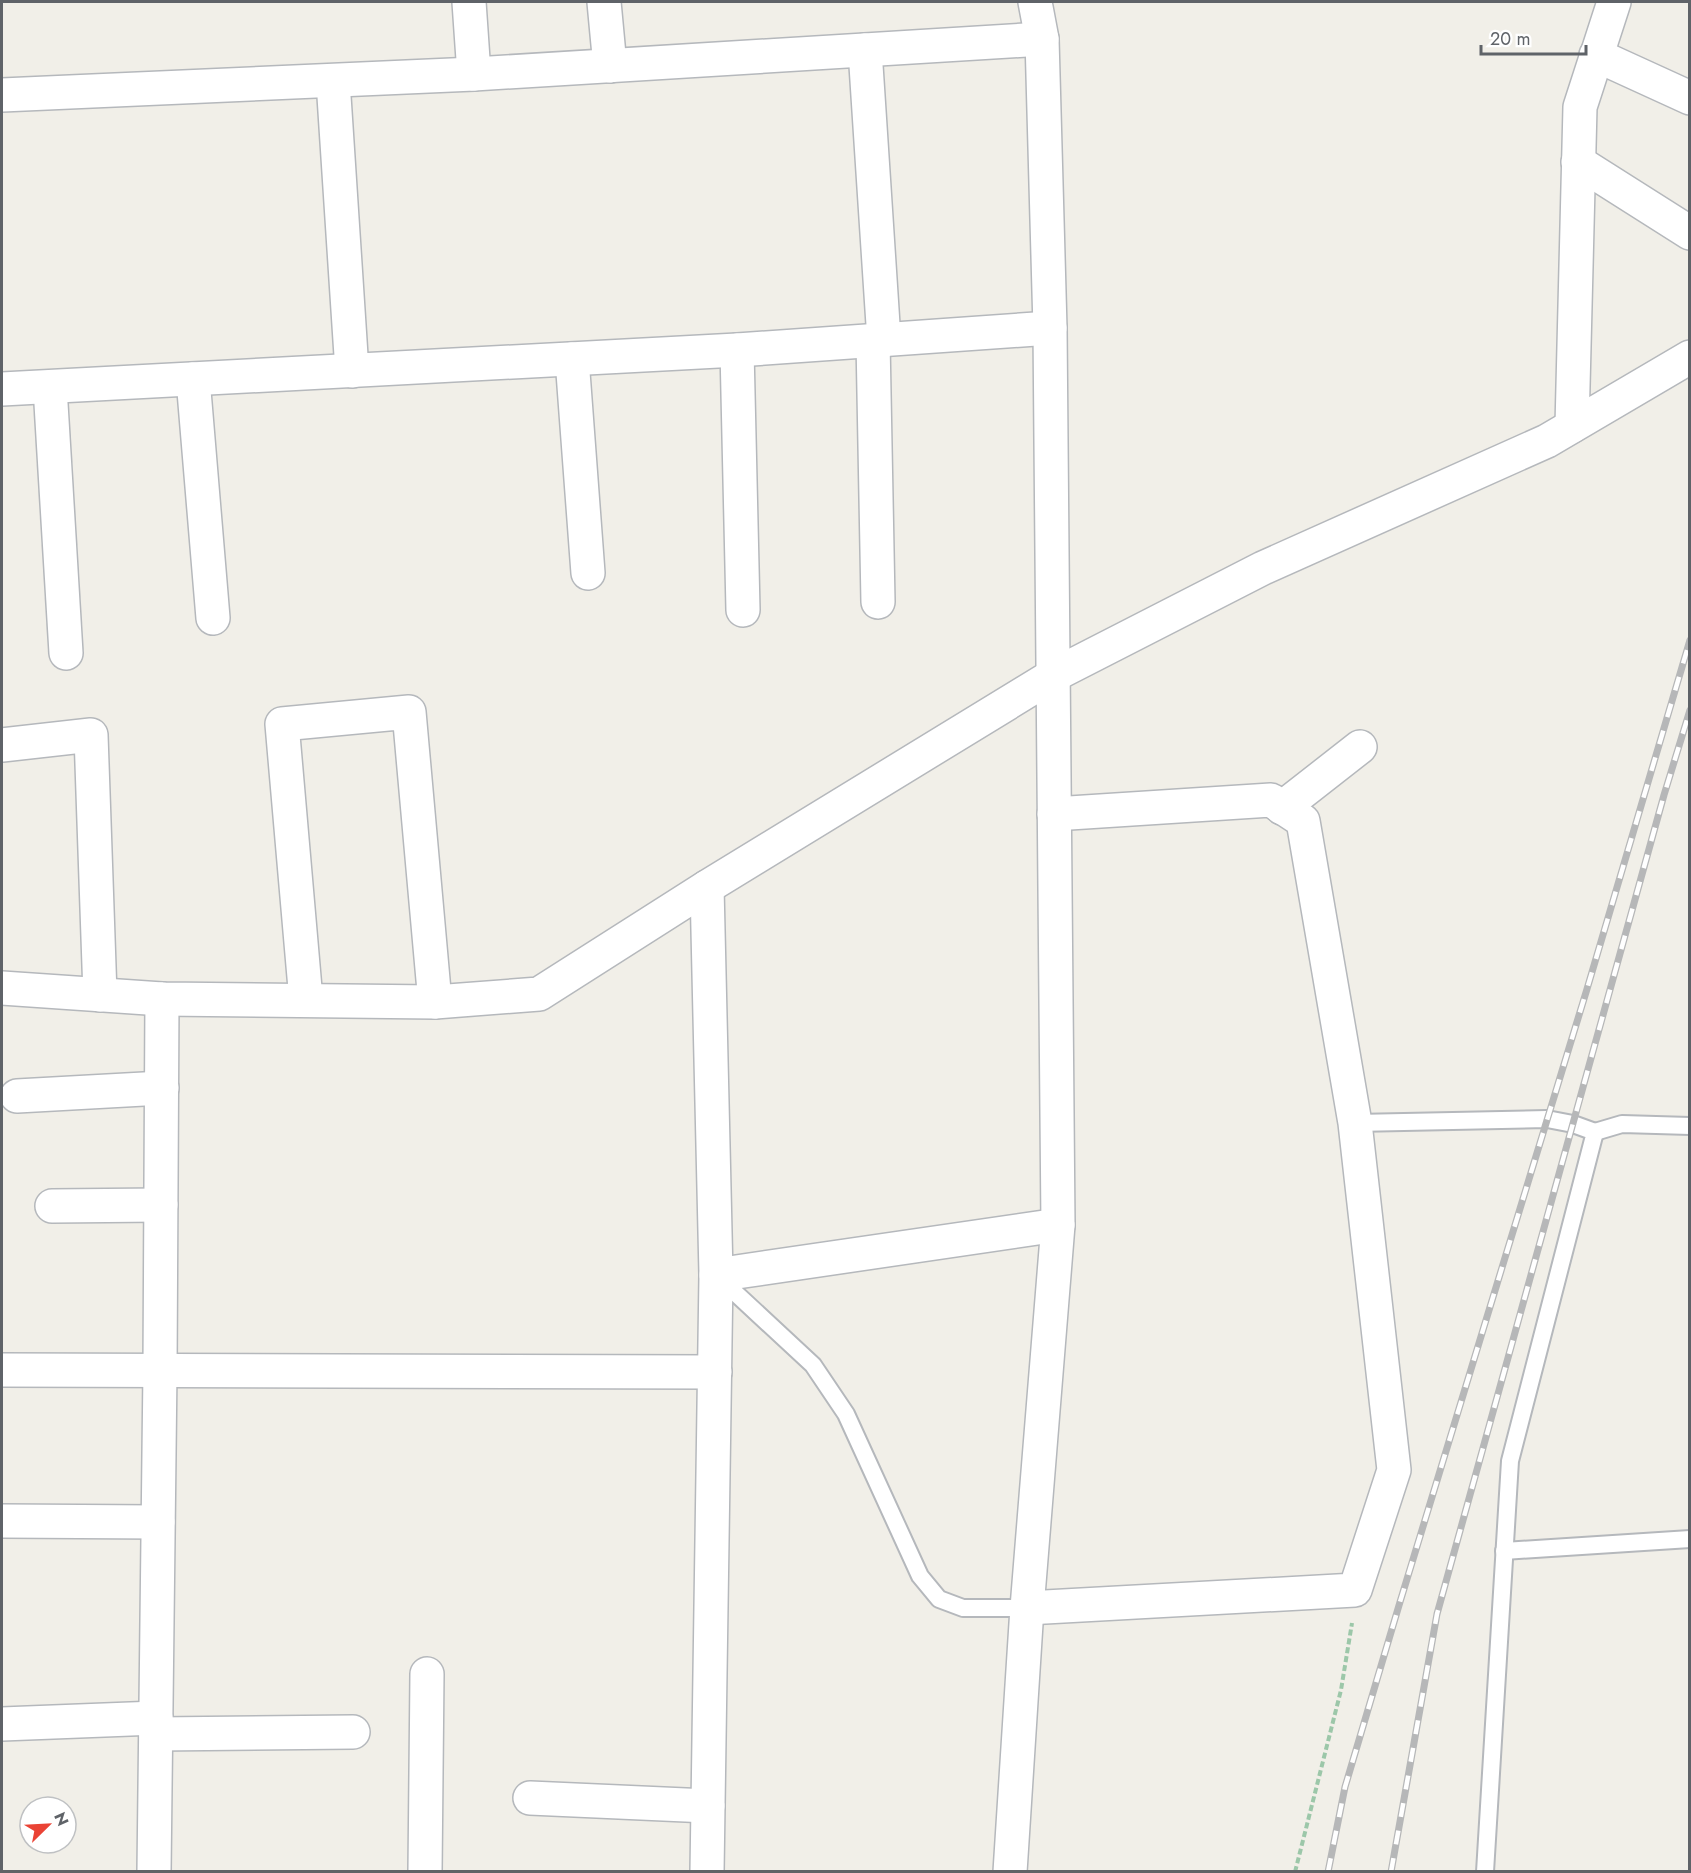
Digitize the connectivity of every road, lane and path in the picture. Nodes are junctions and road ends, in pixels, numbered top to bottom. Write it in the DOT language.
graph roads {
  1 [pos="469,2"];
  2 [pos="604,2"];
  3 [pos="1035,2"];
  4 [pos="1614,2"];
  5 [pos="1042,39"];
  6 [pos="865,50"];
  7 [pos="1596,55"];
  8 [pos="610,66"];
  9 [pos="474,74"];
  10 [pos="333,81"];
  11 [pos="2,95"];
  12 [pos="1689,98"];
  13 [pos="1578,162"];
  14 [pos="1689,233"];
  15 [pos="1050,328"];
  16 [pos="879,340"];
  17 [pos="737,350"];
  18 [pos="1689,357"];
  19 [pos="572,359"];
  20 [pos="352,371"];
  21 [pos="193,379"];
  22 [pos="50,387"];
  23 [pos="2,389"];
  24 [pos="1572,426"];
  25 [pos="588,573"];
  26 [pos="879,602"];
  27 [pos="743,610"];
  28 [pos="213,618"];
  29 [pos="66,654"];
  30 [pos="1052,676"];
  31 [pos="2,745"];
  32 [pos="1360,747"];
  33 [pos="1282,808"];
  34 [pos="1054,814"];
  35 [pos="708,887"];
  36 [pos="2,988"];
  37 [pos="100,995"];
  38 [pos="162,999"];
  39 [pos="306,1000"];
  40 [pos="435,1002"];
  41 [pos="162,1088"];
  42 [pos="17,1096"];
  43 [pos="1355,1123"];
  44 [pos="1689,1126"];
  45 [pos="1595,1132"];
  46 [pos="161,1205"];
  47 [pos="52,1206"];
  48 [pos="1058,1225"];
  49 [pos="716,1275"];
  50 [pos="2,1370"];
  51 [pos="160,1370"];
  52 [pos="715,1372"];
  53 [pos="2,1521"];
  54 [pos="158,1522"];
  55 [pos="1689,1539"];
  56 [pos="1504,1551"];
  57 [pos="1355,1590"];
  58 [pos="1027,1608"];
  59 [pos="427,1674"];
  60 [pos="2,1724"];
  61 [pos="156,1726"];
  62 [pos="353,1732"];
  63 [pos="530,1798"];
  64 [pos="708,1806"];
  65 [pos="154,1872"];
  66 [pos="425,1872"];
  67 [pos="707,1872"];
  68 [pos="1010,1872"];
  69 [pos="1295,1872"];
  70 [pos="1485,1872"];
  1 -- 9 [label="street"];
  2 -- 8 [label="street"];
  3 -- 5 [label="street"];
  4 -- 7 [label="street"];
  5 -- 6 [label="street"];
  5 -- 15 [label="street"];
  6 -- 8 [label="street"];
  6 -- 16 [label="street"];
  7 -- 12 [label="street"];
  7 -- 13 [label="street"];
  8 -- 9 [label="street"];
  9 -- 10 [label="street"];
  10 -- 11 [label="street"];
  10 -- 20 [label="street"];
  13 -- 14 [label="street"];
  13 -- 24 [label="street"];
  15 -- 16 [label="street"];
  15 -- 30 [label="street"];
  16 -- 17 [label="street"];
  16 -- 26 [label="street"];
  17 -- 19 [label="street"];
  17 -- 27 [label="street"];
  18 -- 24 [label="street"];
  19 -- 20 [label="street"];
  19 -- 25 [label="street"];
  20 -- 21 [label="street"];
  21 -- 22 [label="street"];
  21 -- 28 [label="street"];
  22 -- 23 [label="street"];
  22 -- 29 [label="street"];
  24 -- 30 [label="street"];
  30 -- 34 [label="street"];
  30 -- 35 [label="street"];
  31 -- 37 [label="street"];
  32 -- 33 [label="street"];
  33 -- 34 [label="street"];
  33 -- 43 [label="street"];
  34 -- 48 [label="street"];
  35 -- 40 [label="street"];
  35 -- 49 [label="street"];
  36 -- 37 [label="street"];
  37 -- 38 [label="street"];
  38 -- 39 [label="street"];
  38 -- 41 [label="street"];
  39 -- 40 [label="street"];
  39 -- 40 [label="street"];
  41 -- 42 [label="street"];
  41 -- 46 [label="street"];
  43 -- 45 [label="lane"];
  43 -- 57 [label="street"];
  44 -- 45 [label="lane"];
  45 -- 56 [label="lane"];
  46 -- 47 [label="street"];
  46 -- 51 [label="street"];
  48 -- 49 [label="street"];
  48 -- 58 [label="street"];
  49 -- 52 [label="street"];
  49 -- 58 [label="lane"];
  50 -- 51 [label="street"];
  51 -- 52 [label="street"];
  51 -- 54 [label="street"];
  52 -- 64 [label="street"];
  53 -- 54 [label="street"];
  54 -- 61 [label="street"];
  55 -- 56 [label="lane"];
  56 -- 70 [label="lane"];
  57 -- 58 [label="street"];
  57 -- 69 [label="path"];
  58 -- 68 [label="street"];
  59 -- 66 [label="street"];
  60 -- 61 [label="street"];
  61 -- 62 [label="street"];
  61 -- 65 [label="street"];
  63 -- 64 [label="street"];
  64 -- 67 [label="street"];
}
